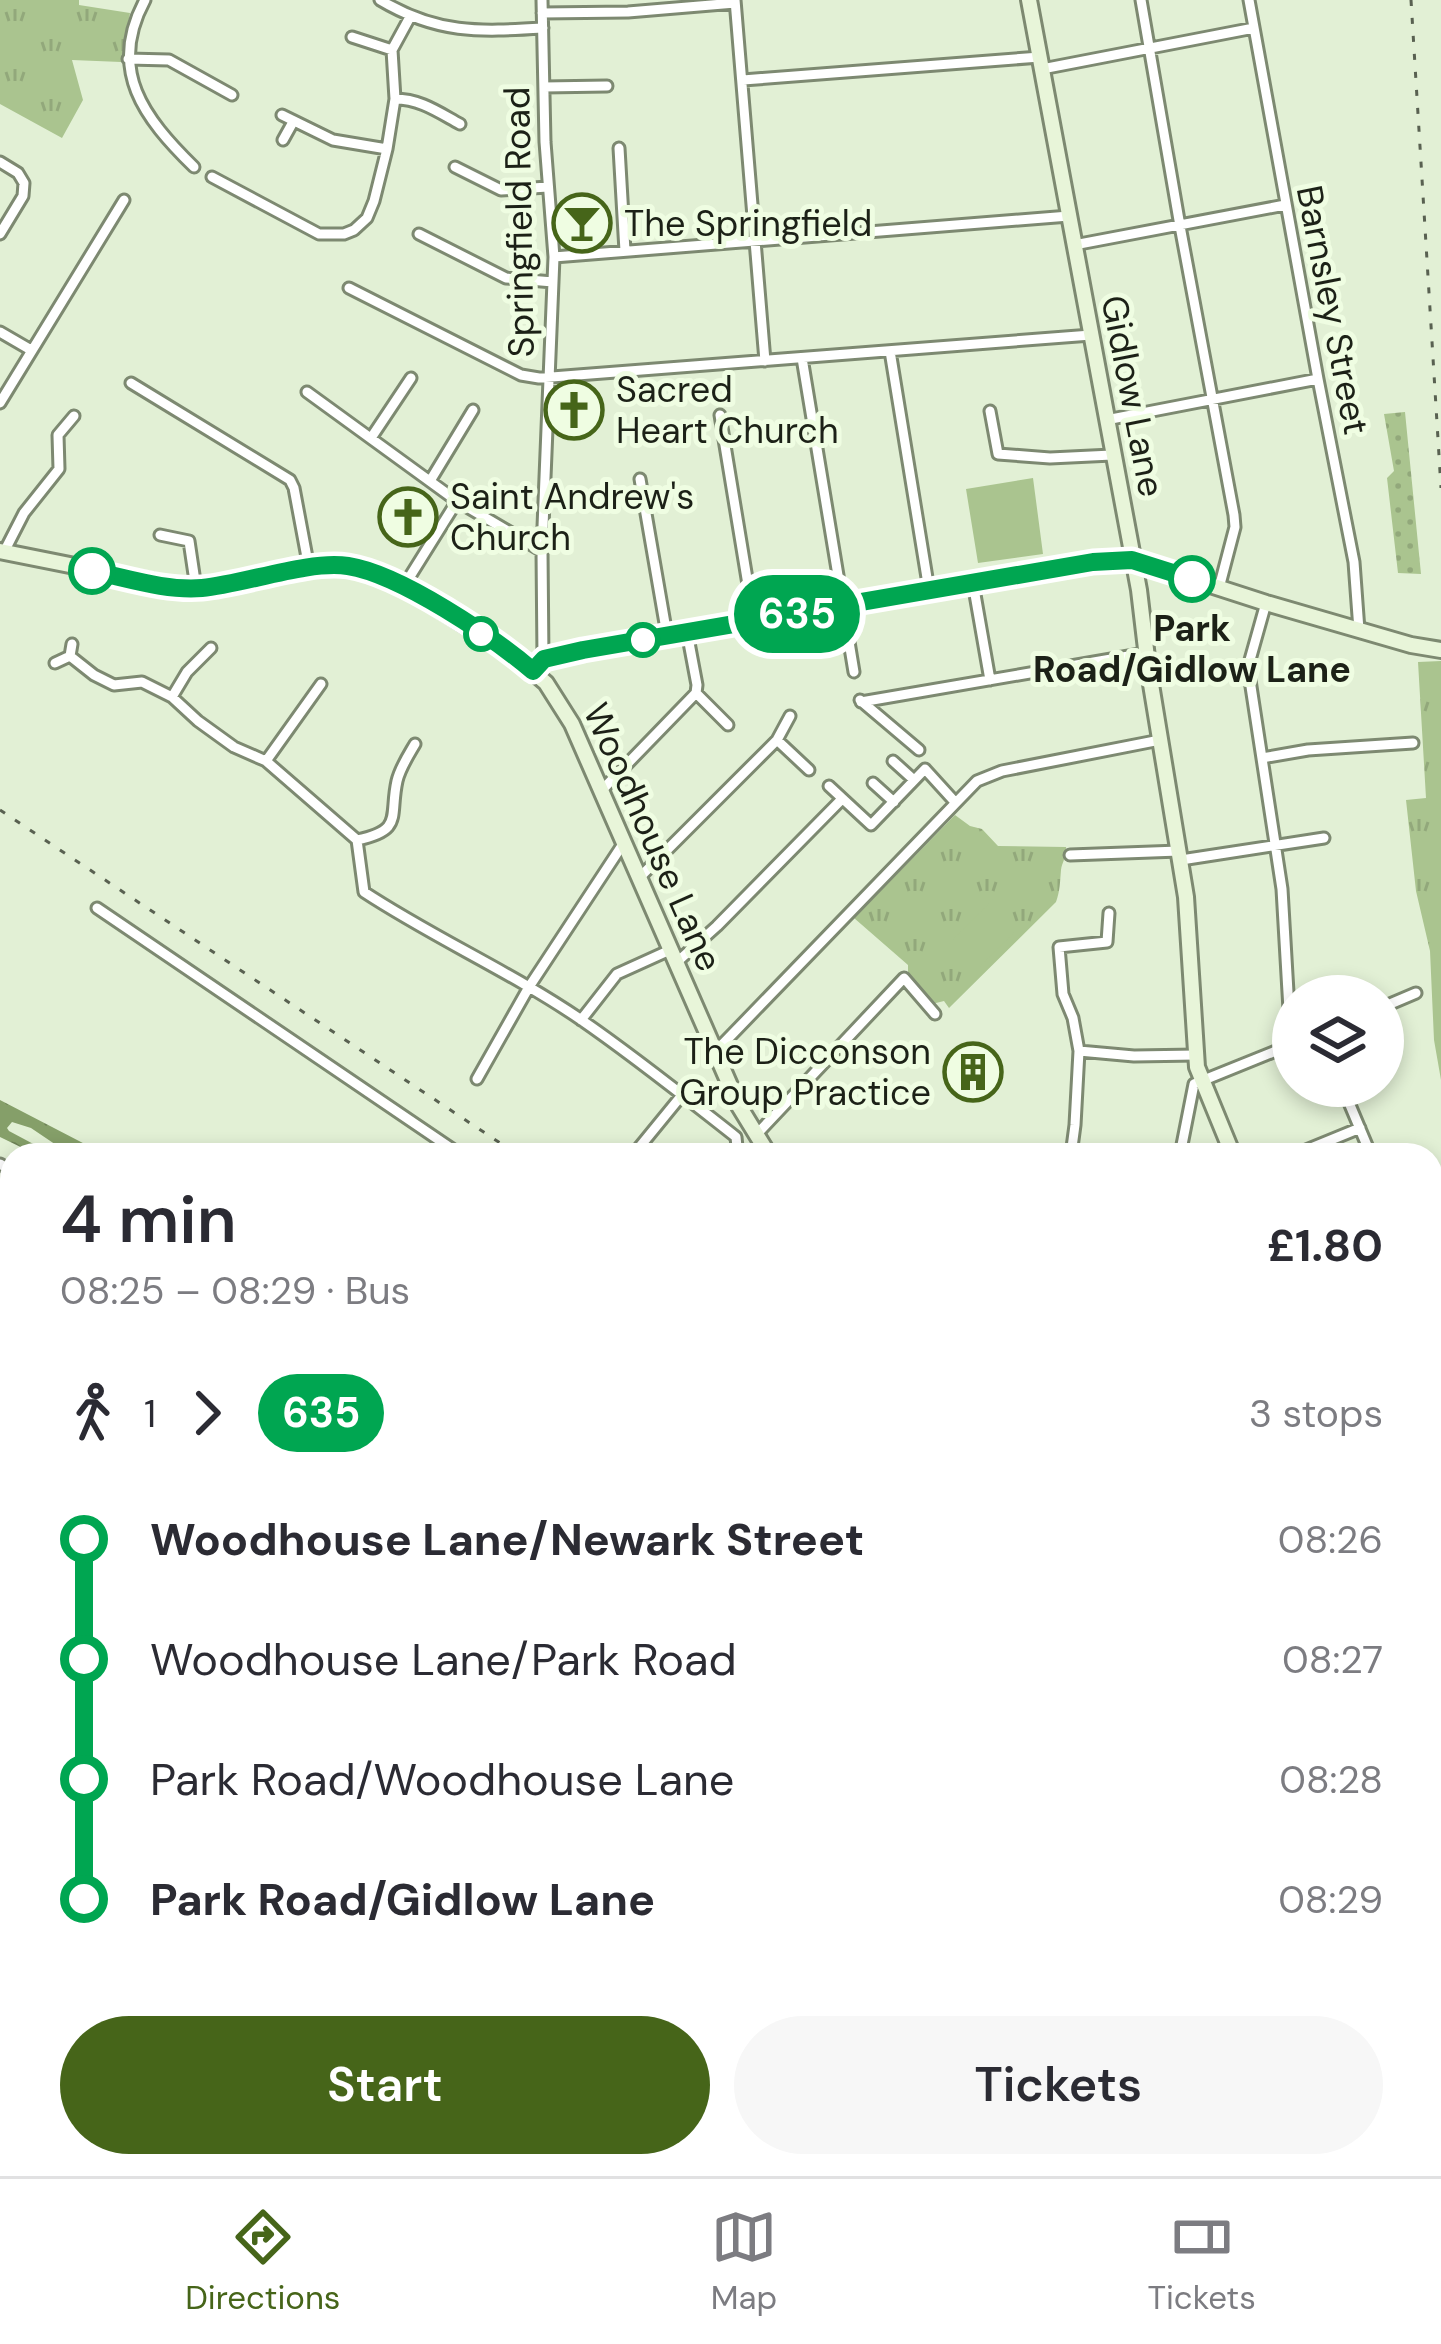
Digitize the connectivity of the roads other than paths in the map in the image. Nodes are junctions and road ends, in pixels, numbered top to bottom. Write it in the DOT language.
graph roads {
  1 [pos="145,0"];
  2 [pos="380,0"];
  3 [pos="542,0"];
  4 [pos="1029,0"];
  5 [pos="1141,0"];
  6 [pos="1249,0"];
  7 [pos="735,1"];
  8 [pos="542,13"];
  9 [pos="410,17"];
  10 [pos="543,28"];
  11 [pos="1254,28"];
  12 [pos="359,35"];
  13 [pos="1150,48"];
  14 [pos="392,50"];
  15 [pos="128,59"];
  16 [pos="1041,63"];
  17 [pos="742,80"];
  18 [pos="607,86"];
  19 [pos="544,87"];
  20 [pos="232,95"];
  21 [pos="394,100"];
  22 [pos="447,100"];
  23 [pos="440,112"];
  24 [pos="460,124"];
  25 [pos="283,140"];
  26 [pos="173,147"];
  27 [pos="619,148"];
  28 [pos="387,149"];
  29 [pos="162,157"];
  30 [pos="0,162"];
  31 [pos="194,167"];
  32 [pos="455,167"];
  33 [pos="239,173"];
  34 [pos="212,177"];
  35 [pos="548,187"];
  36 [pos="232,188"];
  37 [pos="124,200"];
  38 [pos="1285,205"];
  39 [pos="1069,216"];
  40 [pos="1180,226"];
  41 [pos="0,234"];
  42 [pos="419,234"];
  43 [pos="756,241"];
  44 [pos="1074,245"];
  45 [pos="625,251"];
  46 [pos="554,257"];
  47 [pos="553,282"];
  48 [pos="350,288"];
  49 [pos="0,332"];
  50 [pos="1091,335"];
  51 [pos="31,350"];
  52 [pos="890,351"];
  53 [pos="802,358"];
  54 [pos="765,361"];
  55 [pos="411,378"];
  56 [pos="549,378"];
  57 [pos="1318,379"];
  58 [pos="131,382"];
  59 [pos="307,392"];
  60 [pos="1214,399"];
  61 [pos="0,403"];
  62 [pos="473,410"];
  63 [pos="990,411"];
  64 [pos="720,415"];
  65 [pos="74,416"];
  66 [pos="1106,420"];
  67 [pos="371,438"];
  68 [pos="224,440"];
  69 [pos="215,453"];
  70 [pos="1112,455"];
  71 [pos="640,479"];
  72 [pos="430,482"];
  73 [pos="457,501"];
  74 [pos="160,535"];
  75 [pos="542,551"];
  76 [pos="2,552"];
  77 [pos="1132,560"];
  78 [pos="309,568"];
  79 [pos="973,583"];
  80 [pos="404,586"];
  81 [pos="196,588"];
  82 [pos="1219,588"];
  83 [pos="929,590"];
  84 [pos="1266,603"];
  85 [pos="841,606"];
  86 [pos="754,621"];
  87 [pos="1359,630"];
  88 [pos="687,632"];
  89 [pos="667,635"];
  90 [pos="72,644"];
  91 [pos="211,648"];
  92 [pos="1441,650"];
  93 [pos="1146,653"];
  94 [pos="70,656"];
  95 [pos="55,663"];
  96 [pos="538,665"];
  97 [pos="854,672"];
  98 [pos="990,680"];
  99 [pos="321,684"];
  100 [pos="695,693"];
  101 [pos="172,697"];
  102 [pos="790,716"];
  103 [pos="728,725"];
  104 [pos="778,740"];
  105 [pos="1160,740"];
  106 [pos="1413,743"];
  107 [pos="415,744"];
  108 [pos="919,750"];
  109 [pos="1262,758"];
  110 [pos="892,760"];
  111 [pos="266,761"];
  112 [pos="809,770"];
  113 [pos="914,780"];
  114 [pos="873,783"];
  115 [pos="829,786"];
  116 [pos="602,790"];
  117 [pos="842,799"];
  118 [pos="894,802"];
  119 [pos="955,802"];
  120 [pos="1324,838"];
  121 [pos="357,839"];
  122 [pos="624,843"];
  123 [pos="1276,846"];
  124 [pos="1070,855"];
  125 [pos="1180,856"];
  126 [pos="639,878"];
  127 [pos="97,908"];
  128 [pos="1109,913"];
  129 [pos="674,956"];
  130 [pos="1288,975"];
  131 [pos="530,987"];
  132 [pos="1416,993"];
  133 [pos="1404,998"];
  134 [pos="935,1014"];
  135 [pos="581,1020"];
  136 [pos="715,1052"];
  137 [pos="1079,1052"];
  138 [pos="1272,1052"];
  139 [pos="1196,1055"];
  140 [pos="478,1079"];
  141 [pos="1201,1079"];
  142 [pos="682,1096"];
  143 [pos="1351,1107"];
  144 [pos="1360,1128"];
  145 [pos="756,1135"];
  146 [pos="443,1143"];
  147 [pos="643,1143"];
  148 [pos="737,1143"];
  149 [pos="761,1143"];
  150 [pos="1073,1143"];
  151 [pos="1182,1143"];
  152 [pos="1228,1143"];
  153 [pos="1323,1143"];
  154 [pos="1366,1143"];
  1 -- 15 [label="street"];
  2 -- 9 [label="street"];
  3 -- 8 [label="street, Springfield Road"];
  4 -- 16 [label="street, Gidlow Lane"];
  5 -- 13 [label="street"];
  6 -- 11 [label="street, Barnsley Street"];
  7 -- 8 [label="street"];
  7 -- 17 [label="street"];
  8 -- 10 [label="street, Springfield Road"];
  9 -- 10 [label="street"];
  9 -- 14 [label="street"];
  10 -- 19 [label="street, Springfield Road"];
  11 -- 13 [label="street"];
  11 -- 38 [label="street, Barnsley Street"];
  12 -- 14 [label="street"];
  13 -- 16 [label="street"];
  13 -- 40 [label="street"];
  14 -- 21 [label="street"];
  15 -- 20 [label="street"];
  15 -- 26 [label="street"];
  16 -- 17 [label="street"];
  16 -- 39 [label="street, Gidlow Lane"];
  17 -- 43 [label="street"];
  18 -- 19 [label="street"];
  19 -- 35 [label="street, Springfield Road"];
  21 -- 23 [label="street"];
  21 -- 28 [label="street"];
  22 -- 23 [label="street"];
  23 -- 24 [label="street"];
  25 -- 28 [label="street"];
  26 -- 29 [label="street"];
  26 -- 31 [label="street"];
  27 -- 45 [label="street"];
  28 -- 36 [label="street"];
  30 -- 41 [label="street"];
  32 -- 35 [label="street"];
  33 -- 36 [label="street"];
  34 -- 36 [label="street"];
  35 -- 46 [label="street, Springfield Road"];
  37 -- 51 [label="street"];
  38 -- 40 [label="street"];
  38 -- 57 [label="street, Barnsley Street"];
  39 -- 43 [label="street"];
  39 -- 44 [label="street, Gidlow Lane"];
  40 -- 44 [label="street"];
  40 -- 60 [label="street"];
  42 -- 47 [label="street"];
  43 -- 45 [label="street"];
  43 -- 54 [label="street"];
  44 -- 50 [label="street, Gidlow Lane"];
  45 -- 46 [label="street"];
  46 -- 47 [label="street, Springfield Road"];
  47 -- 56 [label="street, Springfield Road"];
  48 -- 56 [label="street"];
  49 -- 51 [label="street"];
  50 -- 52 [label="street"];
  50 -- 66 [label="street, Gidlow Lane"];
  51 -- 61 [label="street"];
  52 -- 53 [label="street"];
  52 -- 83 [label="street"];
  53 -- 54 [label="street"];
  53 -- 85 [label="street"];
  54 -- 56 [label="street"];
  55 -- 67 [label="street"];
  56 -- 75 [label="street, Springfield Road"];
  57 -- 60 [label="street"];
  57 -- 87 [label="street, Barnsley Street"];
  58 -- 68 [label="street"];
  59 -- 67 [label="street"];
  60 -- 66 [label="street"];
  60 -- 82 [label="street"];
  62 -- 72 [label="street"];
  63 -- 70 [label="street"];
  64 -- 86 [label="street"];
  65 -- 76 [label="street"];
  66 -- 70 [label="street, Gidlow Lane"];
  67 -- 72 [label="street"];
  68 -- 69 [label="street"];
  68 -- 78 [label="street"];
  70 -- 77 [label="street, Gidlow Lane"];
  71 -- 89 [label="street"];
  72 -- 73 [label="street"];
  73 -- 75 [label="street"];
  73 -- 80 [label="street"];
  74 -- 81 [label="street"];
  75 -- 96 [label="street, Springfield Road"];
  76 -- 81 [label="street, Woodhouse Lane"];
  77 -- 79 [label="street"];
  77 -- 82 [label="street"];
  77 -- 93 [label="street, Gidlow Lane"];
  78 -- 80 [label="street, Woodhouse Lane"];
  78 -- 81 [label="street, Woodhouse Lane"];
  79 -- 83 [label="street"];
  79 -- 98 [label="street"];
  80 -- 96 [label="street, Woodhouse Lane"];
  82 -- 84 [label="street"];
  83 -- 85 [label="street"];
  84 -- 87 [label="street"];
  84 -- 109 [label="street"];
  85 -- 86 [label="street"];
  85 -- 97 [label="street"];
  86 -- 88 [label="street"];
  87 -- 92 [label="street"];
  88 -- 89 [label="street"];
  88 -- 100 [label="street"];
  89 -- 96 [label="street"];
  90 -- 94 [label="street"];
  91 -- 101 [label="street"];
  93 -- 98 [label="street"];
  93 -- 105 [label="street, Gidlow Lane"];
  94 -- 95 [label="street"];
  94 -- 101 [label="street"];
  96 -- 116 [label="street, Woodhouse Lane"];
  98 -- 108 [label="street"];
  99 -- 111 [label="street"];
  100 -- 103 [label="street"];
  100 -- 116 [label="street"];
  101 -- 111 [label="street"];
  102 -- 104 [label="street"];
  104 -- 112 [label="street"];
  104 -- 126 [label="street"];
  105 -- 119 [label="street"];
  105 -- 125 [label="street, Gidlow Lane"];
  106 -- 109 [label="street"];
  107 -- 121 [label="street"];
  109 -- 123 [label="street"];
  110 -- 113 [label="street"];
  111 -- 121 [label="street"];
  113 -- 118 [label="street"];
  113 -- 119 [label="street"];
  114 -- 118 [label="street"];
  115 -- 117 [label="street"];
  116 -- 122 [label="street, Woodhouse Lane"];
  117 -- 118 [label="street"];
  117 -- 129 [label="street"];
  119 -- 136 [label="street"];
  120 -- 123 [label="street"];
  121 -- 131 [label="street"];
  122 -- 126 [label="street, Woodhouse Lane"];
  122 -- 131 [label="street"];
  123 -- 125 [label="street"];
  123 -- 130 [label="street"];
  124 -- 125 [label="street"];
  125 -- 139 [label="street, Gidlow Lane"];
  126 -- 129 [label="street, Woodhouse Lane"];
  127 -- 146 [label="street"];
  128 -- 137 [label="street"];
  129 -- 135 [label="street"];
  129 -- 136 [label="street, Woodhouse Lane"];
  131 -- 135 [label="street"];
  131 -- 140 [label="street"];
  132 -- 133 [label="street"];
  134 -- 145 [label="street"];
  135 -- 142 [label="street"];
  136 -- 145 [label="street, Woodhouse Lane"];
  137 -- 139 [label="street"];
  137 -- 150 [label="street"];
  138 -- 141 [label="street"];
  139 -- 141 [label="street, Gidlow Lane"];
  141 -- 151 [label="street"];
  141 -- 152 [label="street, Gidlow Lane"];
  142 -- 147 [label="street"];
  142 -- 148 [label="street"];
  143 -- 144 [label="street"];
  144 -- 153 [label="street"];
  144 -- 154 [label="street"];
  145 -- 149 [label="street, Woodhouse Lane"];
}
